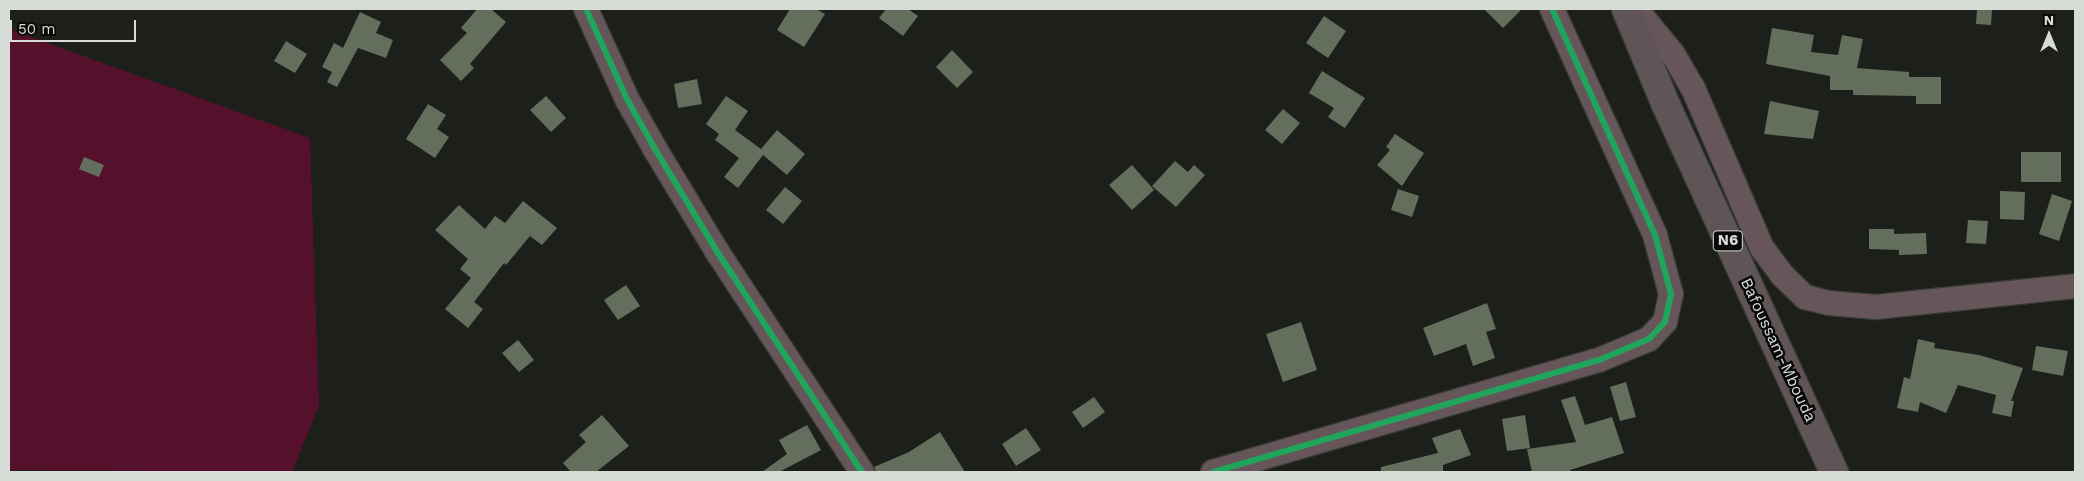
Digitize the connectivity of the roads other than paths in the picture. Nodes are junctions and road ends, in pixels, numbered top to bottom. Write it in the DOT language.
graph roads {
  1 [pos="586,9"];
  2 [pos="1552,9"];
  3 [pos="1626,9"];
  4 [pos="1636,9"];
  5 [pos="2075,286"];
  6 [pos="862,472"];
  7 [pos="1213,472"];
  8 [pos="1834,472"];
  1 -- 6 [label="street"];
  2 -- 7 [label="street"];
  3 -- 8 [label="highway, Bafoussam-Mbouda / N6"];
  4 -- 5 [label="street"];
}
